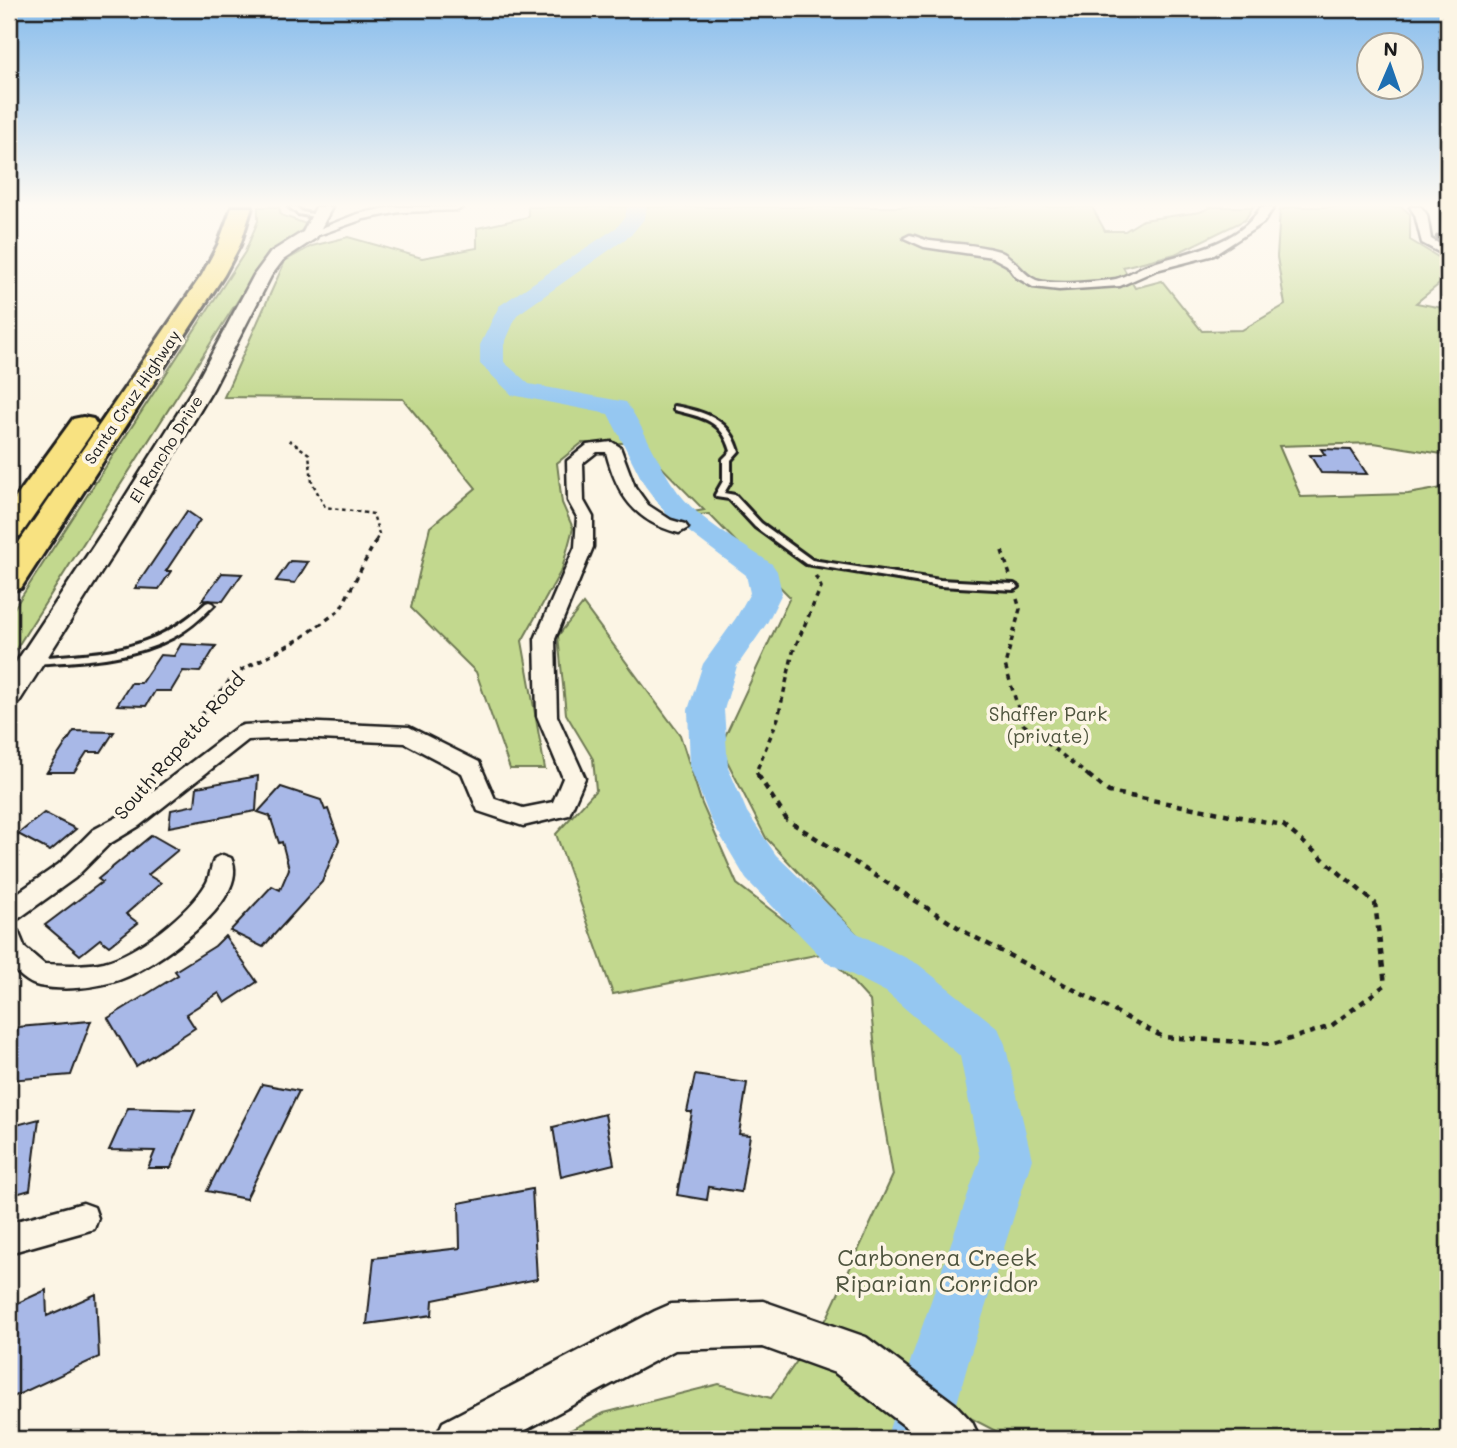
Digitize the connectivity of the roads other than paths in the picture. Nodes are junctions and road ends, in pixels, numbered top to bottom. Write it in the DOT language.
graph roads {
  1 [pos="188,275"];
  2 [pos="213,275"];
  3 [pos="263,275"];
  4 [pos="1021,275"];
  5 [pos="1136,275"];
  6 [pos="677,408"];
  7 [pos="679,528"];
  8 [pos="9,529"];
  9 [pos="9,581"];
  10 [pos="1014,587"];
  11 [pos="209,605"];
  12 [pos="32,661"];
  13 [pos="9,695"];
  14 [pos="223,865"];
  15 [pos="9,912"];
  16 [pos="9,939"];
  17 [pos="83,1218"];
  18 [pos="9,1238"];
  19 [pos="460,1439"];
  20 [pos="955,1439"];
  1 -- 8 [label="highway, Santa Cruz Highway"];
  2 -- 9 [label="highway, Santa Cruz Highway"];
  3 -- 12 [label="street, El Rancho Drive"];
  4 -- 5 [label="street"];
  6 -- 10 [label="lane"];
  7 -- 15 [label="street, South Rapetta Road"];
  11 -- 12 [label="lane"];
  12 -- 13 [label="street, El Rancho Drive"];
  14 -- 16 [label="street"];
  17 -- 18 [label="street"];
  19 -- 20 [label="street"];
}
